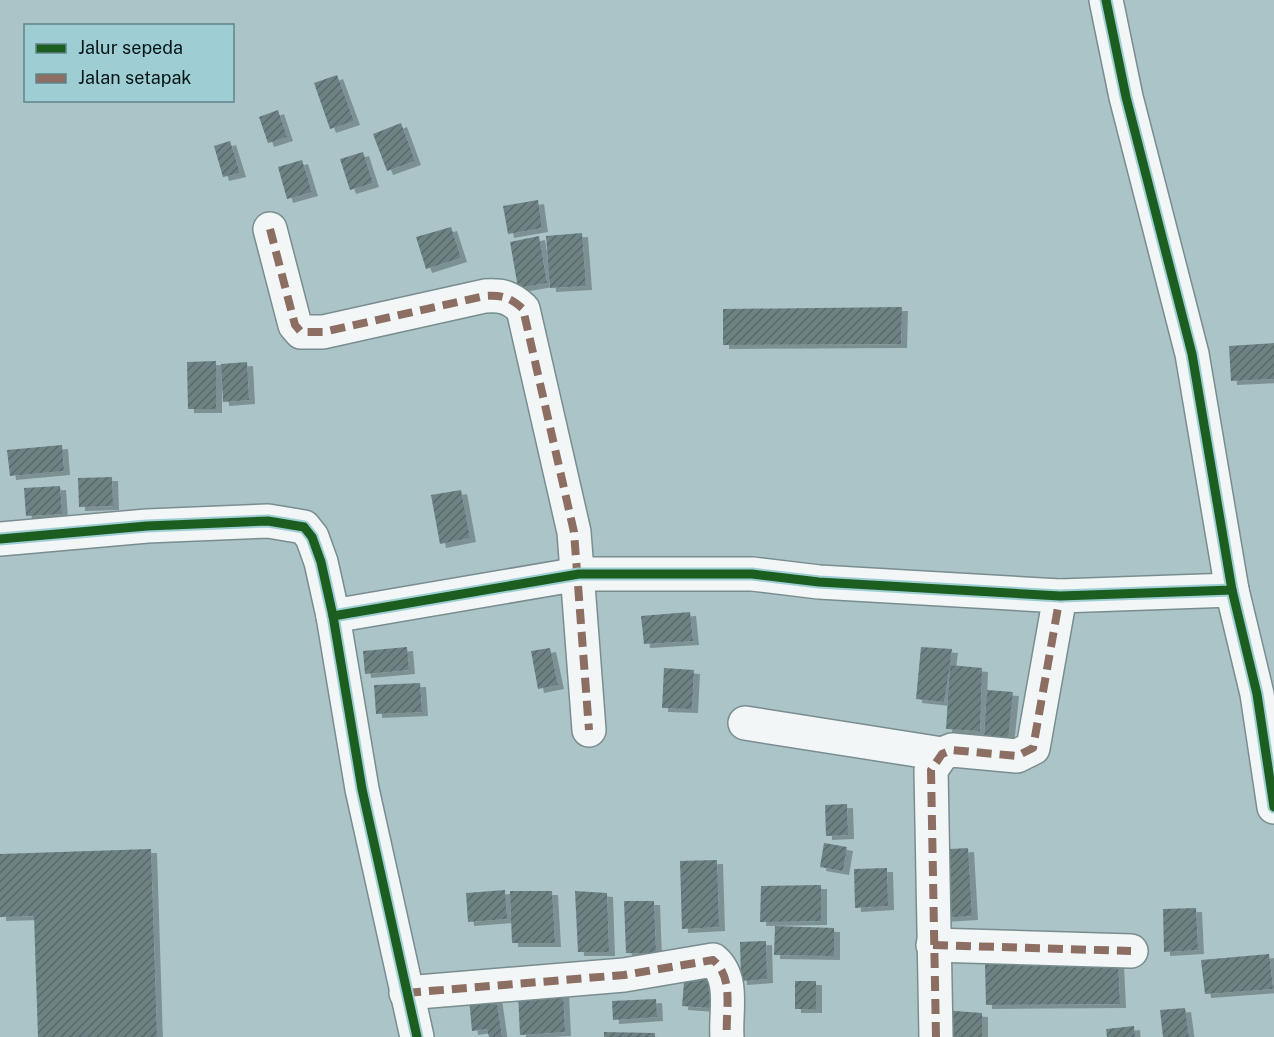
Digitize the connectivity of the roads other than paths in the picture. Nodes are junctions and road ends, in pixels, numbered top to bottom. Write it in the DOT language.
graph roads {
  1 [pos="1106,0"];
  2 [pos="270,229"];
  3 [pos="0,539"];
  4 [pos="579,574"];
  5 [pos="1233,590"];
  6 [pos="1060,596"];
  7 [pos="333,616"];
  8 [pos="745,723"];
  9 [pos="589,730"];
  10 [pos="942,754"];
  11 [pos="1274,807"];
  12 [pos="933,945"];
  13 [pos="1131,951"];
  14 [pos="406,993"];
  15 [pos="417,1037"];
  16 [pos="727,1037"];
  17 [pos="936,1037"];
  1 -- 5 [label="street"];
  2 -- 4 [label="street"];
  3 -- 7 [label="street"];
  4 -- 6 [label="street"];
  4 -- 7 [label="street"];
  4 -- 9 [label="street"];
  5 -- 6 [label="street"];
  5 -- 11 [label="street"];
  6 -- 10 [label="street"];
  7 -- 14 [label="street"];
  8 -- 10 [label="street"];
  10 -- 12 [label="street"];
  12 -- 13 [label="street"];
  12 -- 17 [label="street"];
  14 -- 15 [label="street"];
  14 -- 16 [label="street"];
}
